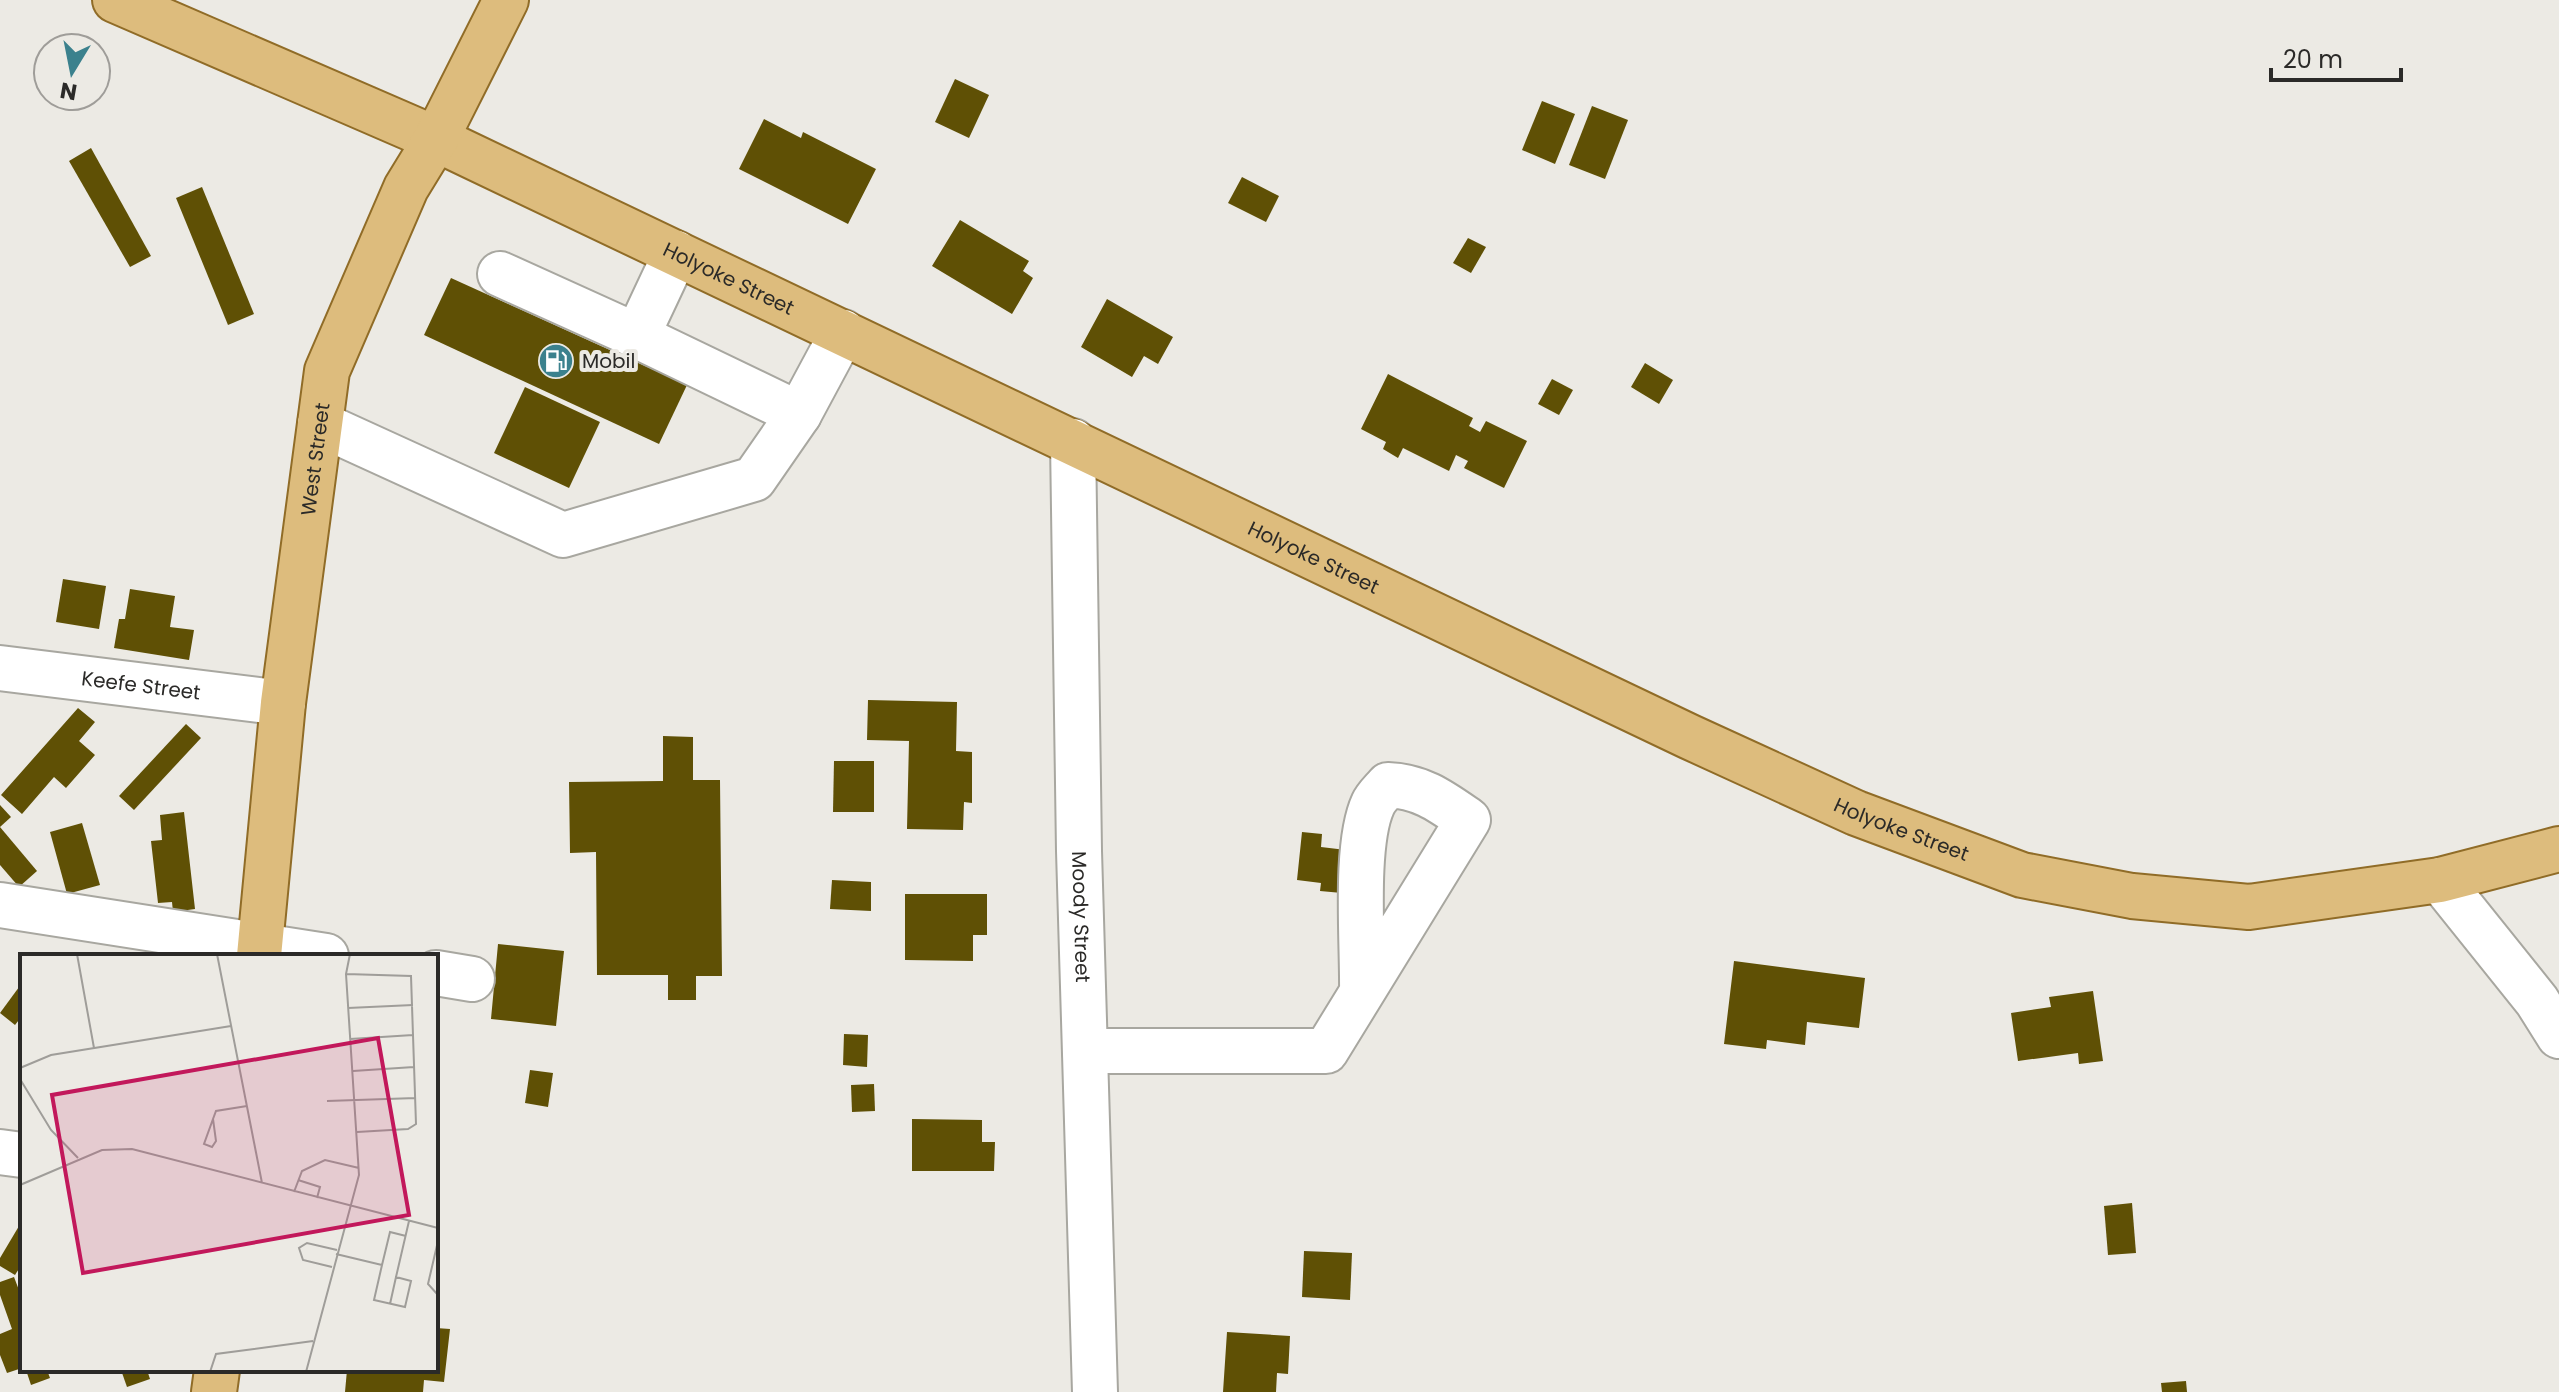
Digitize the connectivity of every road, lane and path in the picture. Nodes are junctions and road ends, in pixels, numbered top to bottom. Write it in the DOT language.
graph roads {
  1 [pos="115,0"];
  2 [pos="506,0"];
  3 [pos="436,139"];
  4 [pos="676,253"];
  5 [pos="500,274"];
  6 [pos="843,332"];
  7 [pos="637,336"];
  8 [pos="799,414"];
  9 [pos="320,424"];
  10 [pos="1073,441"];
  11 [pos="0,668"];
  12 [pos="283,703"];
  13 [pos="2559,849"];
  14 [pos="2440,880"];
  15 [pos="0,905"];
  16 [pos="259,951"];
  17 [pos="299,954"];
  18 [pos="1362,992"];
  19 [pos="2559,1036"];
  20 [pos="1085,1051"];
  21 [pos="0,1152"];
  22 [pos="20,1155"];
  23 [pos="217,1372"];
  24 [pos="214,1392"];
  25 [pos="1095,1392"];
  1 -- 3 [label="main road, Holyoke Street"];
  2 -- 3 [label="main road, West Street"];
  3 -- 4 [label="main road, Holyoke Street"];
  3 -- 9 [label="main road, West Street"];
  4 -- 6 [label="main road, Holyoke Street"];
  4 -- 7 [label="street"];
  5 -- 7 [label="street"];
  6 -- 8 [label="street"];
  6 -- 10 [label="main road, Holyoke Street"];
  7 -- 8 [label="street"];
  8 -- 9 [label="street"];
  9 -- 12 [label="main road, West Street"];
  10 -- 14 [label="main road, Holyoke Street"];
  10 -- 20 [label="street, Moody Street"];
  11 -- 12 [label="street, Keefe Street"];
  12 -- 16 [label="main road, West Street"];
  13 -- 14 [label="main road, Holyoke Street"];
  14 -- 19 [label="street"];
  15 -- 16 [label="street"];
  16 -- 17 [label="street"];
  18 -- 20 [label="street"];
  20 -- 25 [label="street, Moody Street"];
  21 -- 22 [label="street"];
  23 -- 24 [label="main road"];
}
